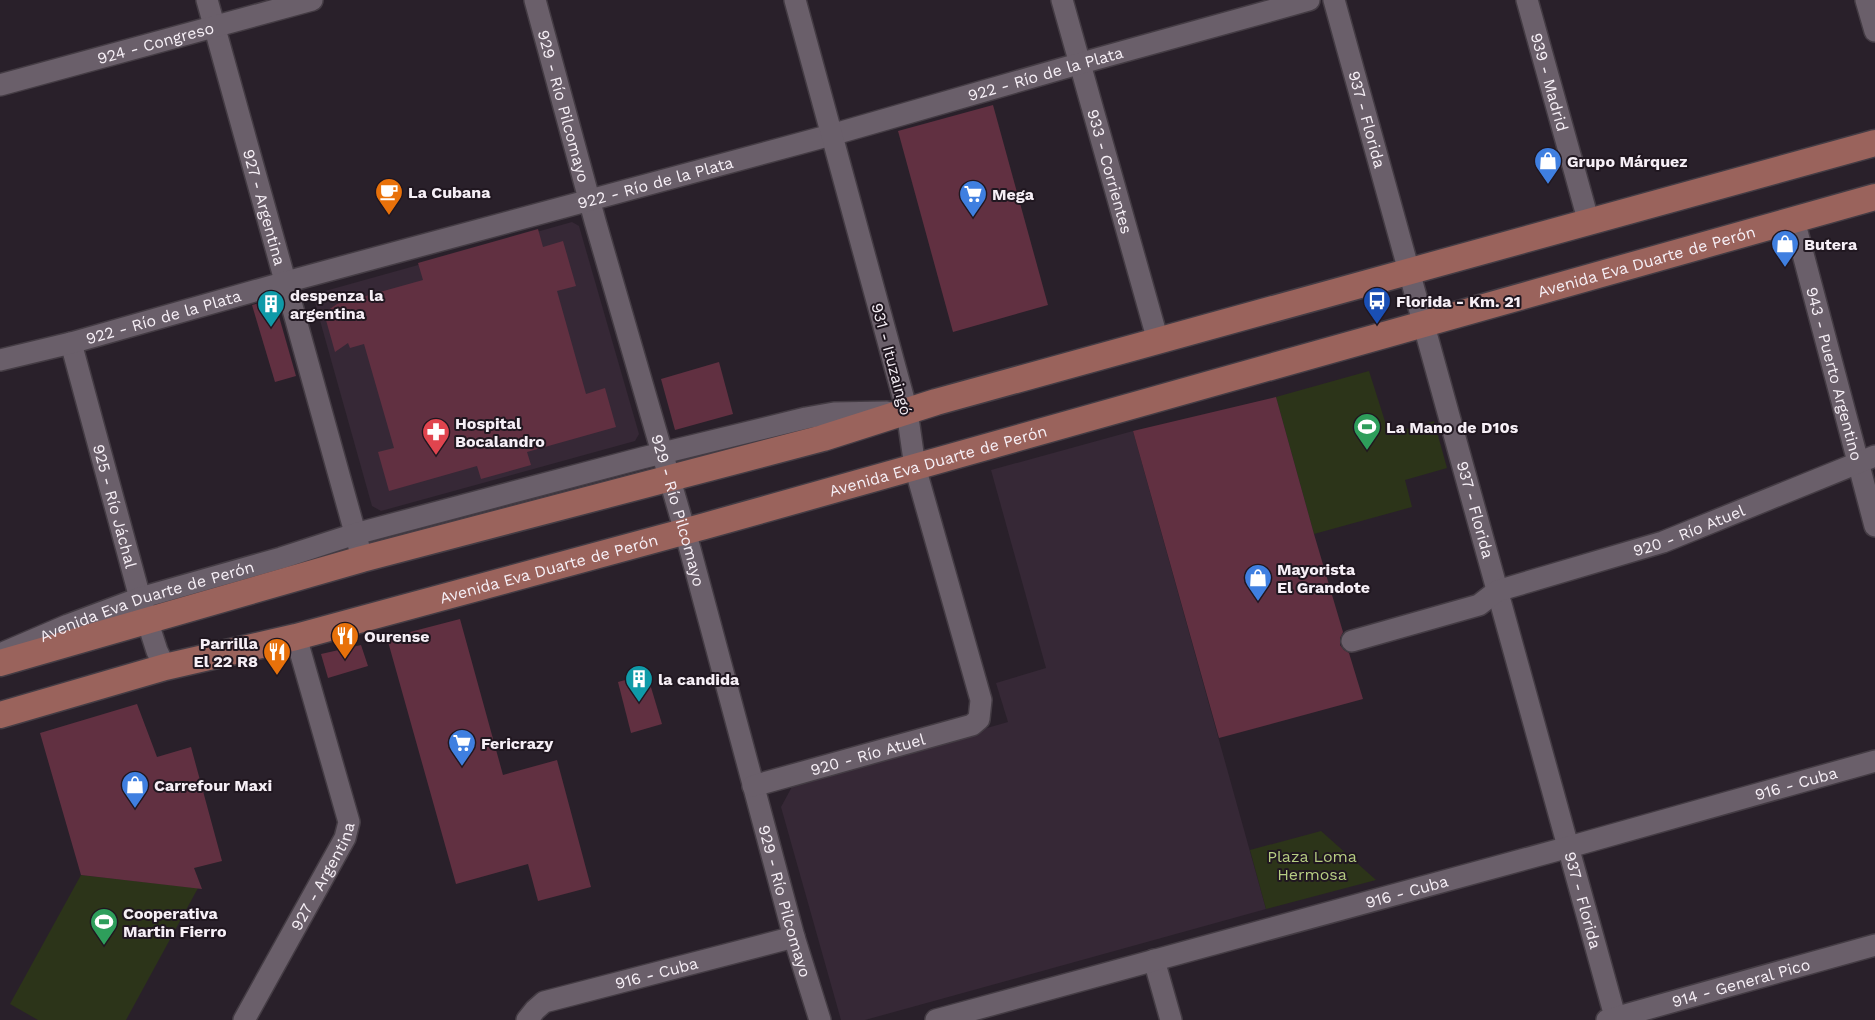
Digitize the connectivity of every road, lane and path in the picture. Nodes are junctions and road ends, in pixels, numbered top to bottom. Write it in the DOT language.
graph roads {
  1 [pos="207,0"];
  2 [pos="312,0"];
  3 [pos="535,0"];
  4 [pos="795,0"];
  5 [pos="1062,0"];
  6 [pos="1309,0"];
  7 [pos="1334,0"];
  8 [pos="1527,0"];
  9 [pos="1866,0"];
  10 [pos="215,28"];
  11 [pos="1875,31"];
  12 [pos="1078,64"];
  13 [pos="0,85"];
  14 [pos="831,135"];
  15 [pos="1875,143"];
  16 [pos="1875,197"];
  17 [pos="590,200"];
  18 [pos="1794,220"];
  19 [pos="1589,223"];
  20 [pos="1410,272"];
  21 [pos="286,282"];
  22 [pos="1425,323"];
  23 [pos="1158,341"];
  24 [pos="71,343"];
  25 [pos="0,360"];
  26 [pos="907,411"];
  27 [pos="1866,459"];
  28 [pos="914,462"];
  29 [pos="666,466"];
  30 [pos="1875,526"];
  31 [pos="684,531"];
  32 [pos="355,534"];
  33 [pos="362,559"];
  34 [pos="1497,591"];
  35 [pos="144,608"];
  36 [pos="296,637"];
  37 [pos="1352,641"];
  38 [pos="0,654"];
  39 [pos="0,663"];
  40 [pos="165,667"];
  41 [pos="0,715"];
  42 [pos="980,719"];
  43 [pos="1875,761"];
  44 [pos="754,786"];
  45 [pos="1569,847"];
  46 [pos="794,937"];
  47 [pos="1875,944"];
  48 [pos="1154,960"];
  49 [pos="976,1015"];
  50 [pos="1613,1019"];
  51 [pos="244,1020"];
  52 [pos="527,1020"];
  53 [pos="820,1020"];
  54 [pos="936,1020"];
  55 [pos="1171,1020"];
  1 -- 10 [label="street, 927 - Argentina"];
  2 -- 10 [label="street, 924 - Congreso"];
  3 -- 17 [label="street, 929 - Río Pilcomayo"];
  4 -- 14 [label="street, 931 - Ituzaingó"];
  5 -- 12 [label="street, 933 - Corrientes"];
  6 -- 12 [label="street, 922 - Río de la Plata"];
  7 -- 20 [label="street, 937 - Florida"];
  8 -- 19 [label="street, 939 - Madrid"];
  9 -- 11 [label="street"];
  10 -- 13 [label="street, 924 - Congreso"];
  10 -- 21 [label="street, 927 - Argentina"];
  12 -- 14 [label="street, 922 - Río de la Plata"];
  12 -- 23 [label="street, 933 - Corrientes"];
  14 -- 17 [label="street, 922 - Río de la Plata"];
  14 -- 26 [label="street, 931 - Ituzaingó"];
  15 -- 19 [label="main road, Avenida Eva Duarte de Perón"];
  16 -- 18 [label="main road, Avenida Eva Duarte de Perón"];
  17 -- 21 [label="street, 922 - Río de la Plata"];
  17 -- 29 [label="street, 929 - Río Pilcomayo"];
  18 -- 22 [label="main road, Avenida Eva Duarte de Perón"];
  18 -- 27 [label="street, 943 - Puerto Argentino"];
  19 -- 20 [label="main road, Avenida Eva Duarte de Perón"];
  20 -- 22 [label="street, 937 - Florida"];
  20 -- 23 [label="main road, Avenida Eva Duarte de Perón"];
  21 -- 24 [label="street, 922 - Río de la Plata"];
  21 -- 32 [label="street, 927 - Argentina"];
  22 -- 28 [label="main road, Avenida Eva Duarte de Perón"];
  22 -- 34 [label="street, 937 - Florida"];
  23 -- 26 [label="main road, Avenida Eva Duarte de Perón"];
  24 -- 25 [label="street, 922 - Río de la Plata"];
  24 -- 35 [label="street, 925 - Río Jáchal"];
  26 -- 28 [label="street, 931 - Ituzaingó"];
  26 -- 29 [label="main road, Avenida Eva Duarte de Perón"];
  27 -- 30 [label="street, 943 - Puerto Argentino"];
  27 -- 34 [label="street, 920 - Río Atuel"];
  28 -- 31 [label="main road, Avenida Eva Duarte de Perón"];
  28 -- 42 [label="street, 931 - Ituzaingó"];
  29 -- 31 [label="street, 929 - Río Pilcomayo"];
  29 -- 32 [label="street, Avenida Eva Duarte de Perón"];
  29 -- 33 [label="main road, Avenida Eva Duarte de Perón"];
  31 -- 36 [label="main road, Avenida Eva Duarte de Perón"];
  31 -- 44 [label="street, 929 - Río Pilcomayo"];
  32 -- 33 [label="street, 927 - Argentina"];
  32 -- 35 [label="street, Avenida Eva Duarte de Perón"];
  33 -- 35 [label="main road, Avenida Eva Duarte de Perón"];
  34 -- 37 [label="street"];
  34 -- 45 [label="street, 937 - Florida"];
  35 -- 38 [label="street, Avenida Eva Duarte de Perón"];
  35 -- 39 [label="main road, Avenida Eva Duarte de Perón"];
  35 -- 40 [label="street, 925 - Río Jáchal"];
  36 -- 40 [label="main road, Avenida Eva Duarte de Perón"];
  36 -- 51 [label="street, 927 - Argentina"];
  40 -- 41 [label="main road, Avenida Eva Duarte de Perón"];
  42 -- 44 [label="street, 920 - Río Atuel"];
  43 -- 45 [label="street, 916 - Cuba"];
  44 -- 46 [label="street, 929 - Río Pilcomayo"];
  45 -- 48 [label="street, 916 - Cuba"];
  45 -- 50 [label="street, 937 - Florida"];
  46 -- 52 [label="street, 916 - Cuba"];
  46 -- 53 [label="street, 929 - Río Pilcomayo"];
  47 -- 50 [label="street, 914 - General Pico"];
  48 -- 49 [label="street, 916 - Cuba"];
  48 -- 55 [label="street"];
  49 -- 54 [label="street, 916 - Cuba"];
}
